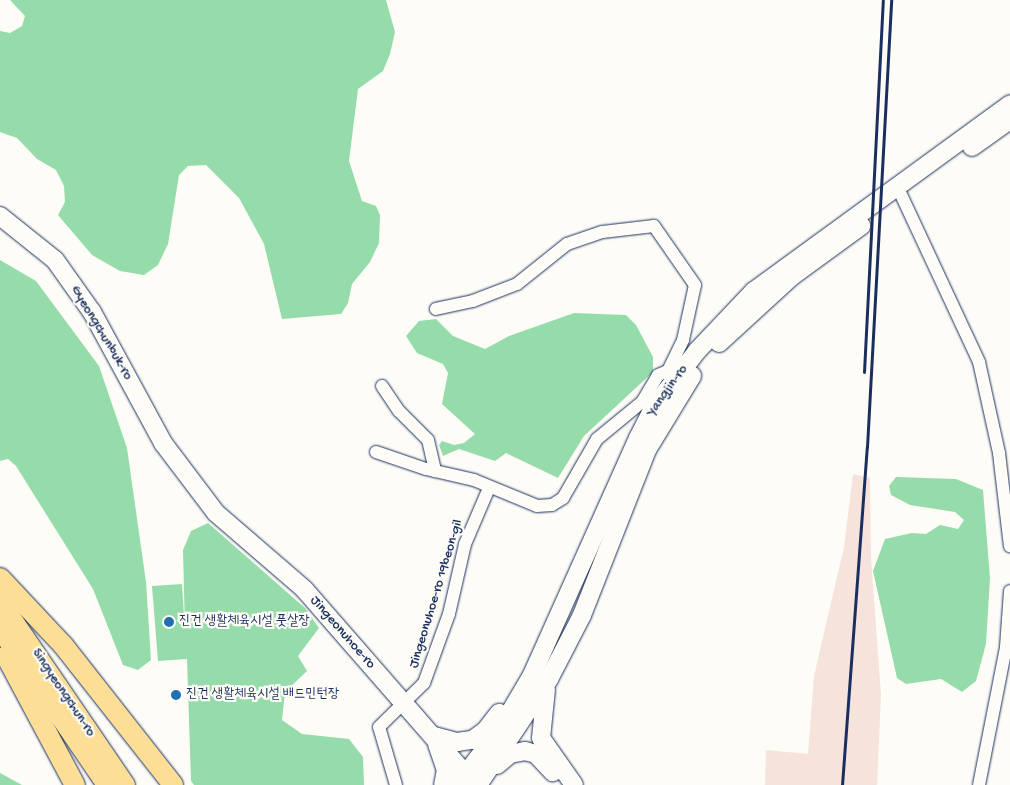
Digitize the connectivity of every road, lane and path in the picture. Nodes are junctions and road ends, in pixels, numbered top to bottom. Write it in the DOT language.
graph roads {
  1 [pos="1010,104"];
  2 [pos="1010,120"];
  3 [pos="899,191"];
  4 [pos="0,216"];
  5 [pos="436,309"];
  6 [pos="684,338"];
  7 [pos="696,351"];
  8 [pos="382,386"];
  9 [pos="376,452"];
  10 [pos="181,468"];
  11 [pos="435,471"];
  12 [pos="489,488"];
  13 [pos="1010,546"];
  14 [pos="0,578"];
  15 [pos="1010,591"];
  16 [pos="0,602"];
  17 [pos="0,628"];
  18 [pos="0,646"];
  19 [pos="549,679"];
  20 [pos="524,689"];
  21 [pos="402,702"];
  22 [pos="434,736"];
  23 [pos="492,768"];
  24 [pos="469,782"];
  25 [pos="75,785"];
  26 [pos="108,785"];
  27 [pos="125,785"];
  28 [pos="173,785"];
  29 [pos="396,785"];
  30 [pos="443,785"];
  31 [pos="560,785"];
  32 [pos="574,785"];
  33 [pos="979,785"];
  1 -- 3 [label="main road, Yangjin-ro"];
  2 -- 3 [label="main road, Yangjin-ro"];
  3 -- 7 [label="main road, Yangjin-ro"];
  3 -- 13 [label="street"];
  3 -- 19 [label="main road, Yangjin-ro"];
  4 -- 10 [label="main road, Gyeongchunbuk-ro"];
  5 -- 6 [label="street"];
  6 -- 7 [label="street"];
  6 -- 12 [label="street"];
  7 -- 20 [label="main road, Yangjin-ro"];
  8 -- 11 [label="street"];
  9 -- 11 [label="street"];
  10 -- 21 [label="main road, Jingeonuhoe-ro"];
  11 -- 12 [label="street"];
  12 -- 21 [label="street, Jingeonuhoe-ro 19beon-gil"];
  14 -- 28 [label="highway"];
  15 -- 33 [label="street"];
  16 -- 27 [label="highway, Singyeongchun-ro"];
  17 -- 26 [label="highway, Singyeongchun-ro"];
  18 -- 25 [label="highway"];
  19 -- 23 [label="main road, Yangjin-ro"];
  19 -- 32 [label="main road"];
  20 -- 22 [label="main road"];
  20 -- 24 [label="main road, Yangjin-ro"];
  21 -- 22 [label="main road, Jingeonuhoe-ro"];
  21 -- 29 [label="street, Jingeonuhoe-ro 19beon-gil"];
  22 -- 24 [label="main road, Jingeonuhoe-ro"];
  22 -- 30 [label="main road"];
  23 -- 24 [label="main road, Yangjin-ro"];
  23 -- 31 [label="main road"];
}
